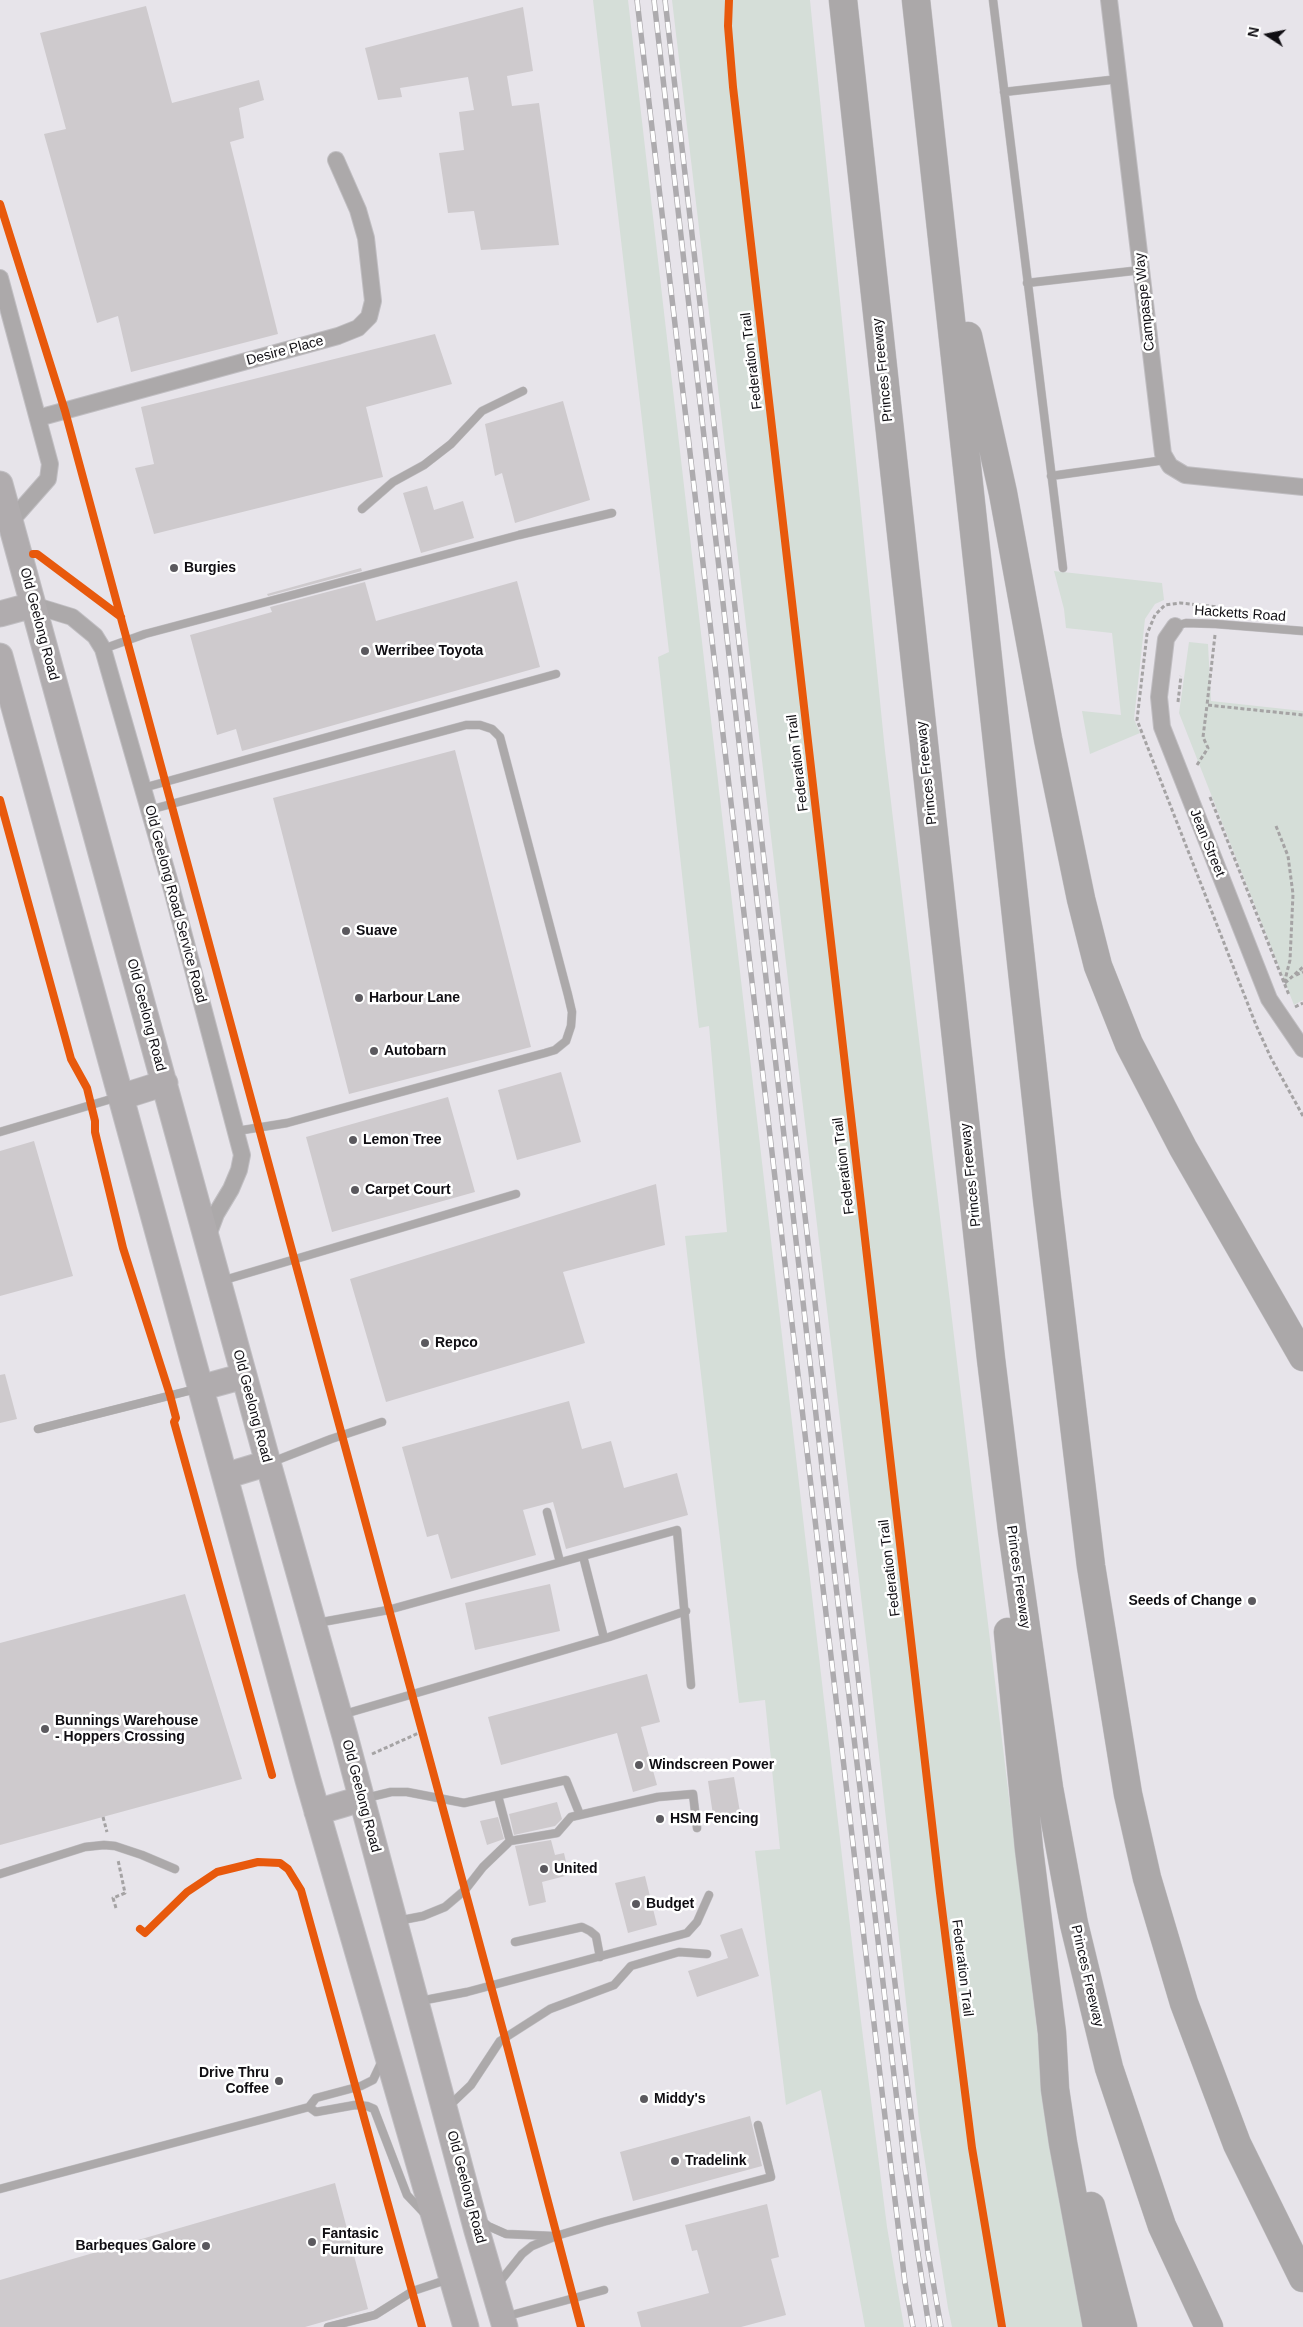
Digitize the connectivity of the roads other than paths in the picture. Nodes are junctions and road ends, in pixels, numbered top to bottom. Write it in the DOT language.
graph roads {
  1 [pos="843,0"];
  2 [pos="916,0"];
  3 [pos="993,0"];
  4 [pos="1109,0"];
  5 [pos="1119,79"];
  6 [pos="1004,92"];
  7 [pos="336,160"];
  8 [pos="940,208"];
  9 [pos="1141,270"];
  10 [pos="0,278"];
  11 [pos="1027,283"];
  12 [pos="0,327"];
  13 [pos="15,334"];
  14 [pos="523,391"];
  15 [pos="38,418"];
  16 [pos="1166,460"];
  17 [pos="1051,476"];
  18 [pos="0,484"];
  19 [pos="1303,487"];
  20 [pos="362,509"];
  21 [pos="612,513"];
  22 [pos="11,521"];
  23 [pos="1063,568"];
  24 [pos="33,605"];
  25 [pos="0,614"];
  26 [pos="1175,626"];
  27 [pos="1303,631"];
  28 [pos="104,649"];
  29 [pos="0,656"];
  30 [pos="556,674"];
  31 [pos="143,788"];
  32 [pos="149,810"];
  33 [pos="1297,1030"];
  34 [pos="1303,1049"];
  35 [pos="164,1083"];
  36 [pos="121,1097"];
  37 [pos="237,1131"];
  38 [pos="0,1132"];
  39 [pos="516,1194"];
  40 [pos="207,1238"];
  41 [pos="219,1282"];
  42 [pos="1303,1357"];
  43 [pos="991,1359"];
  44 [pos="244,1376"];
  45 [pos="200,1388"];
  46 [pos="382,1422"];
  47 [pos="38,1429"];
  48 [pos="268,1463"];
  49 [pos="225,1476"];
  50 [pos="547,1512"];
  51 [pos="583,1556"];
  52 [pos="560,1562"];
  53 [pos="686,1611"];
  54 [pos="314,1624"];
  55 [pos="604,1638"];
  56 [pos="691,1686"];
  57 [pos="340,1715"];
  58 [pos="498,1796"];
  59 [pos="361,1799"];
  60 [pos="317,1812"];
  61 [pos="580,1815"];
  62 [pos="697,1828"];
  63 [pos="510,1841"];
  64 [pos="175,1869"];
  65 [pos="0,1874"];
  66 [pos="708,1895"];
  67 [pos="394,1922"];
  68 [pos="515,1942"];
  69 [pos="708,1954"];
  70 [pos="600,1957"];
  71 [pos="416,2002"];
  72 [pos="1052,2033"];
  73 [pos="386,2050"];
  74 [pos="309,2107"];
  75 [pos="445,2110"];
  76 [pos="758,2125"];
  77 [pos="0,2189"];
  78 [pos="475,2222"];
  79 [pos="436,2226"];
  80 [pos="556,2236"];
  81 [pos="451,2278"];
  82 [pos="1303,2278"];
  83 [pos="494,2290"];
  84 [pos="604,2290"];
  85 [pos="504,2322"];
  86 [pos="328,2327"];
  87 [pos="466,2327"];
  88 [pos="1097,2327"];
  89 [pos="1123,2327"];
  90 [pos="1208,2327"];
  1 -- 43 [label="highway, Princes Freeway"];
  2 -- 8 [label="highway"];
  3 -- 6 [label="lane"];
  4 -- 5 [label="street, Campaspe Way"];
  5 -- 6 [label="lane"];
  5 -- 9 [label="street, Campaspe Way"];
  6 -- 11 [label="lane"];
  7 -- 15 [label="street, Desire Place"];
  8 -- 42 [label="highway"];
  8 -- 82 [label="highway"];
  9 -- 11 [label="lane"];
  9 -- 16 [label="street, Campaspe Way"];
  10 -- 13 [label="street"];
  11 -- 17 [label="lane"];
  12 -- 13 [label="street"];
  13 -- 15 [label="street"];
  14 -- 20 [label="lane"];
  15 -- 22 [label="street"];
  16 -- 17 [label="lane"];
  16 -- 19 [label="street"];
  17 -- 23 [label="lane"];
  18 -- 22 [label="main road, Old Geelong Road"];
  21 -- 28 [label="lane"];
  22 -- 24 [label="main road, Old Geelong Road"];
  24 -- 25 [label="main road"];
  24 -- 28 [label="street, Old Geelong Road Service Road"];
  24 -- 35 [label="main road, Old Geelong Road"];
  26 -- 27 [label="lane, Hacketts Road"];
  26 -- 33 [label="street, Jean Street"];
  28 -- 31 [label="street, Old Geelong Road Service Road"];
  29 -- 36 [label="main road"];
  30 -- 31 [label="lane"];
  31 -- 32 [label="street, Old Geelong Road Service Road"];
  32 -- 37 [label="street, Old Geelong Road Service Road"];
  32 -- 37 [label="lane"];
  33 -- 34 [label="street, Jean Street"];
  35 -- 36 [label="main road"];
  35 -- 40 [label="main road, Old Geelong Road"];
  36 -- 38 [label="lane"];
  36 -- 45 [label="main road"];
  37 -- 40 [label="street, Old Geelong Road Service Road"];
  39 -- 41 [label="lane"];
  40 -- 41 [label="main road, Old Geelong Road"];
  41 -- 44 [label="main road, Old Geelong Road"];
  43 -- 72 [label="highway"];
  43 -- 90 [label="highway, Princes Freeway"];
  44 -- 45 [label="main road"];
  44 -- 48 [label="main road, Old Geelong Road"];
  45 -- 47 [label="lane"];
  45 -- 49 [label="main road"];
  46 -- 48 [label="lane"];
  48 -- 49 [label="main road"];
  48 -- 54 [label="main road, Old Geelong Road"];
  49 -- 60 [label="main road"];
  50 -- 52 [label="lane"];
  51 -- 52 [label="lane"];
  51 -- 53 [label="lane"];
  51 -- 55 [label="lane"];
  52 -- 54 [label="lane"];
  53 -- 55 [label="lane"];
  53 -- 56 [label="lane"];
  54 -- 57 [label="main road, Old Geelong Road"];
  55 -- 57 [label="lane"];
  57 -- 59 [label="main road, Old Geelong Road"];
  58 -- 59 [label="lane"];
  58 -- 61 [label="lane"];
  58 -- 63 [label="lane"];
  59 -- 60 [label="main road"];
  59 -- 67 [label="main road, Old Geelong Road"];
  60 -- 73 [label="main road"];
  61 -- 62 [label="lane"];
  61 -- 63 [label="lane"];
  63 -- 67 [label="lane"];
  64 -- 65 [label="lane"];
  66 -- 70 [label="lane"];
  67 -- 71 [label="main road, Old Geelong Road"];
  68 -- 70 [label="lane"];
  69 -- 75 [label="lane"];
  70 -- 71 [label="lane"];
  71 -- 75 [label="main road, Old Geelong Road"];
  72 -- 88 [label="highway"];
  72 -- 89 [label="highway"];
  73 -- 74 [label="lane"];
  73 -- 79 [label="main road"];
  74 -- 77 [label="lane"];
  74 -- 79 [label="lane"];
  75 -- 78 [label="main road, Old Geelong Road"];
  76 -- 80 [label="lane"];
  78 -- 80 [label="lane"];
  78 -- 81 [label="main road"];
  78 -- 83 [label="main road, Old Geelong Road"];
  79 -- 81 [label="main road"];
  80 -- 83 [label="lane"];
  81 -- 86 [label="lane"];
  81 -- 87 [label="main road"];
  83 -- 85 [label="main road, Old Geelong Road"];
  84 -- 85 [label="lane"];
}
